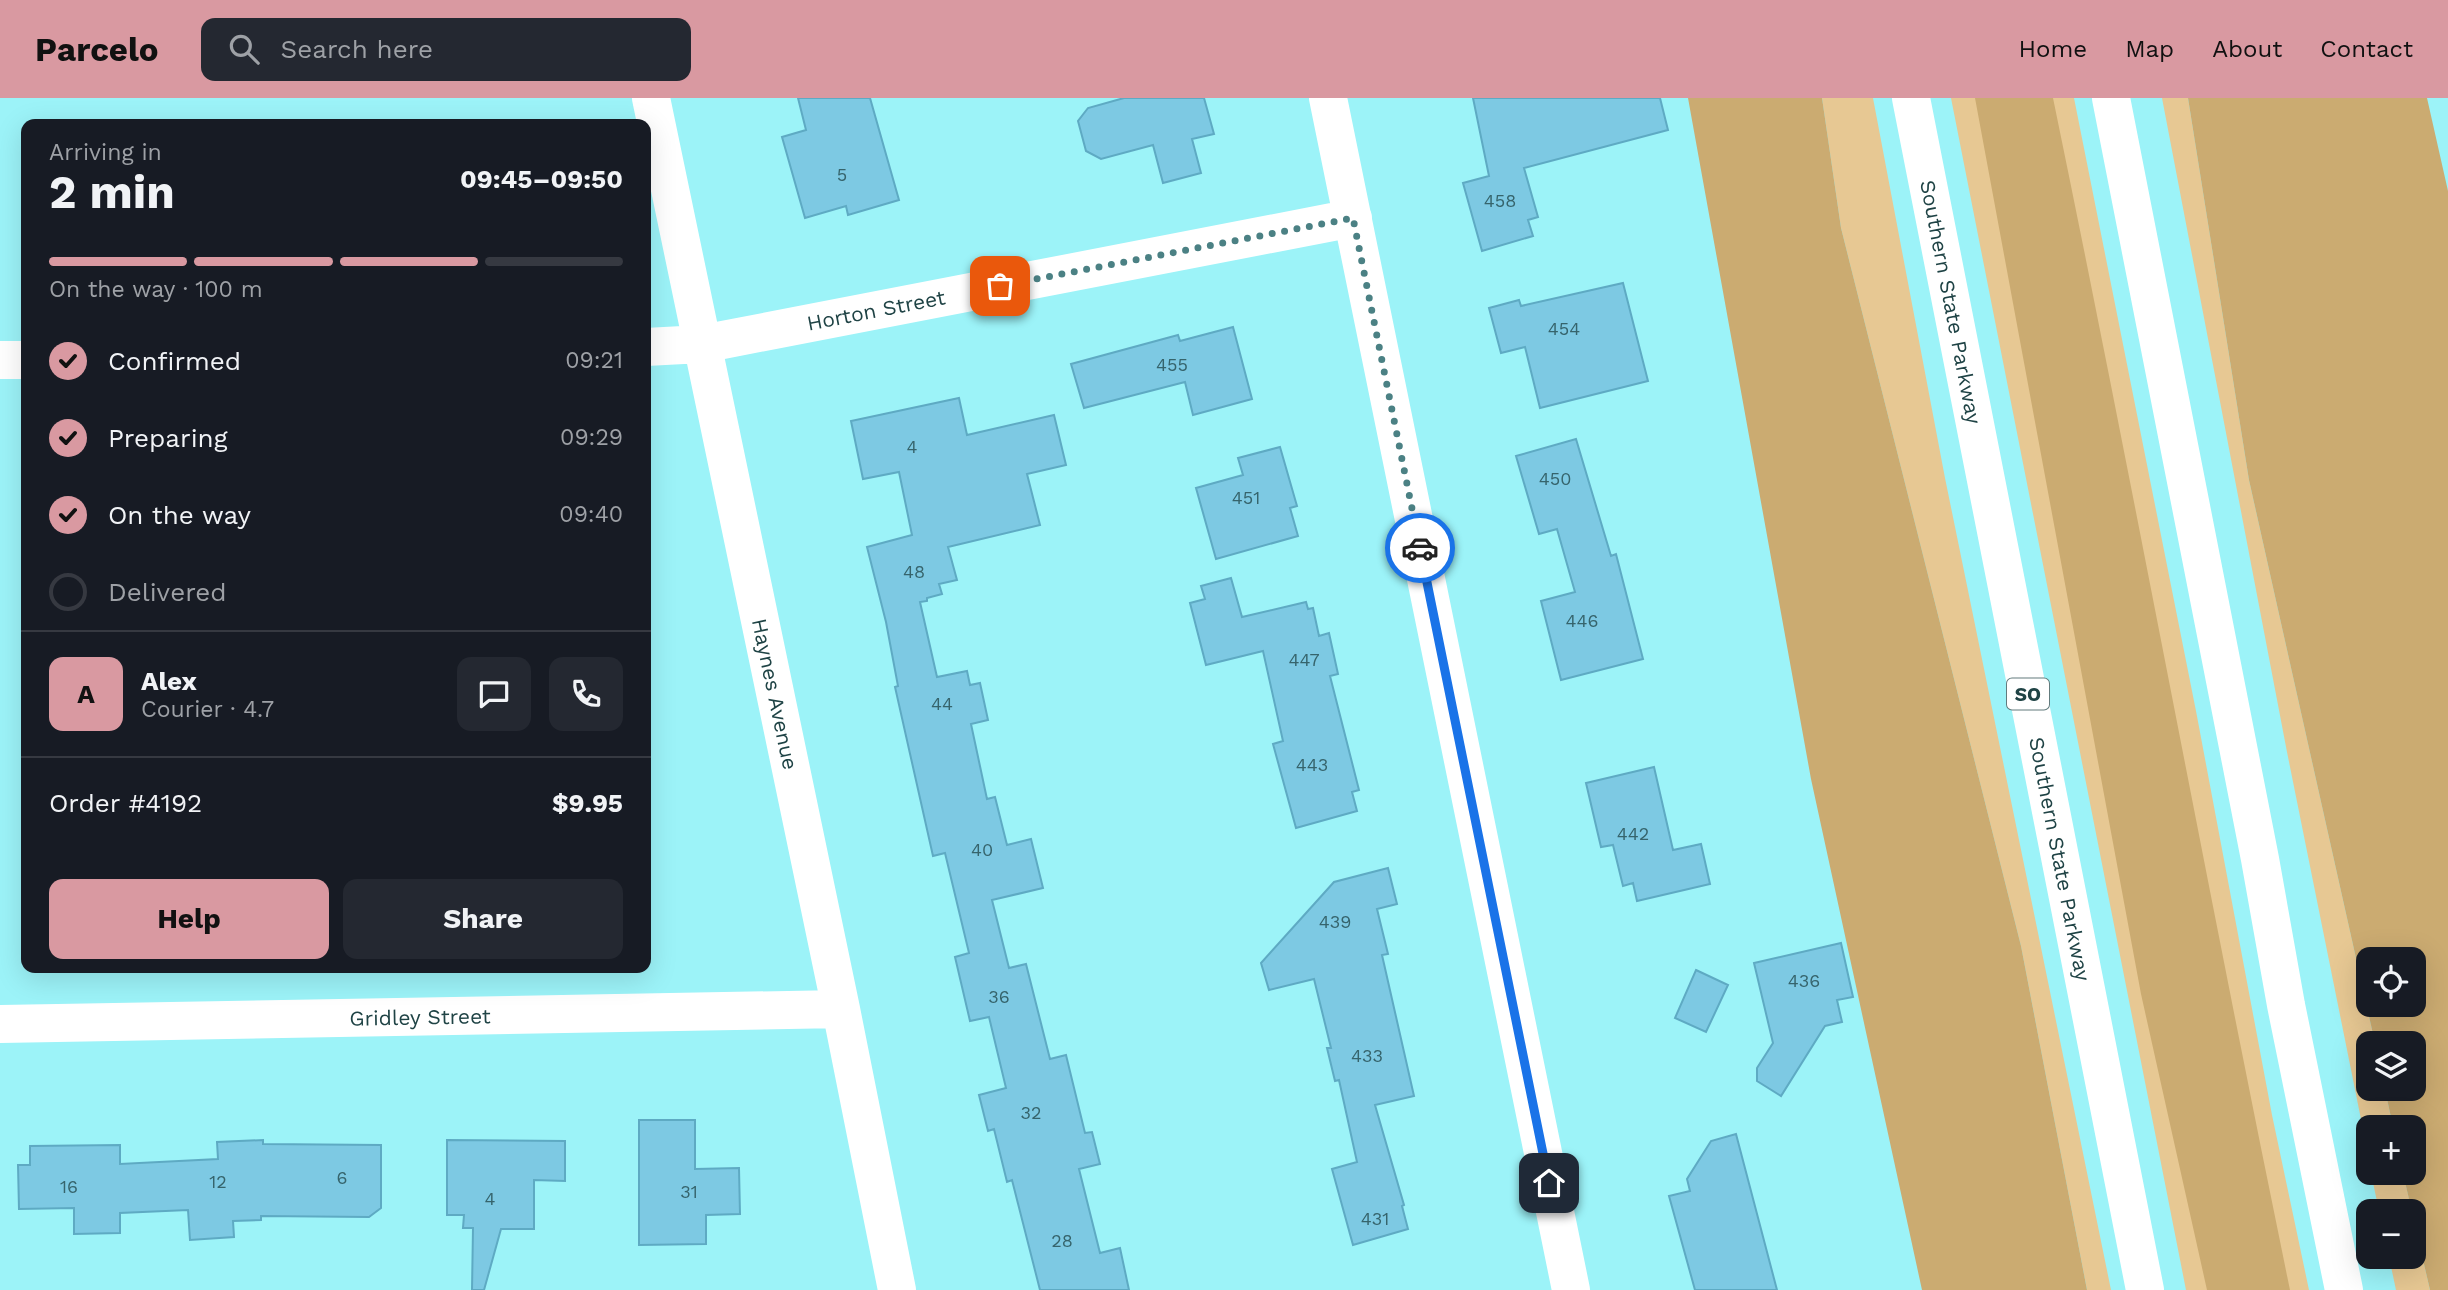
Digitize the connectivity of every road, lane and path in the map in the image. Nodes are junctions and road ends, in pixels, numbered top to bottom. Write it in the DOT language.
graph roads {
  1 [pos="651,98"];
  2 [pos="1328,98"];
  3 [pos="1911,98"];
  4 [pos="2111,98"];
  5 [pos="1353,218"];
  6 [pos="702,344"];
  7 [pos="651,347"];
  8 [pos="0,360"];
  9 [pos="21,360"];
  10 [pos="841,1009"];
  11 [pos="0,1024"];
  12 [pos="897,1290"];
  13 [pos="1571,1290"];
  14 [pos="2145,1290"];
  15 [pos="2344,1290"];
  1 -- 6 [label="main road, Haynes Avenue"];
  2 -- 5 [label="main road"];
  3 -- 14 [label="main road, Southern State Parkway / SO"];
  4 -- 15 [label="main road"];
  5 -- 6 [label="main road, Horton Street"];
  5 -- 13 [label="main road"];
  6 -- 7 [label="main road, Horton Street"];
  6 -- 10 [label="main road, Haynes Avenue"];
  8 -- 9 [label="main road"];
  10 -- 11 [label="main road, Gridley Street"];
  10 -- 12 [label="main road, Haynes Avenue"];
}
